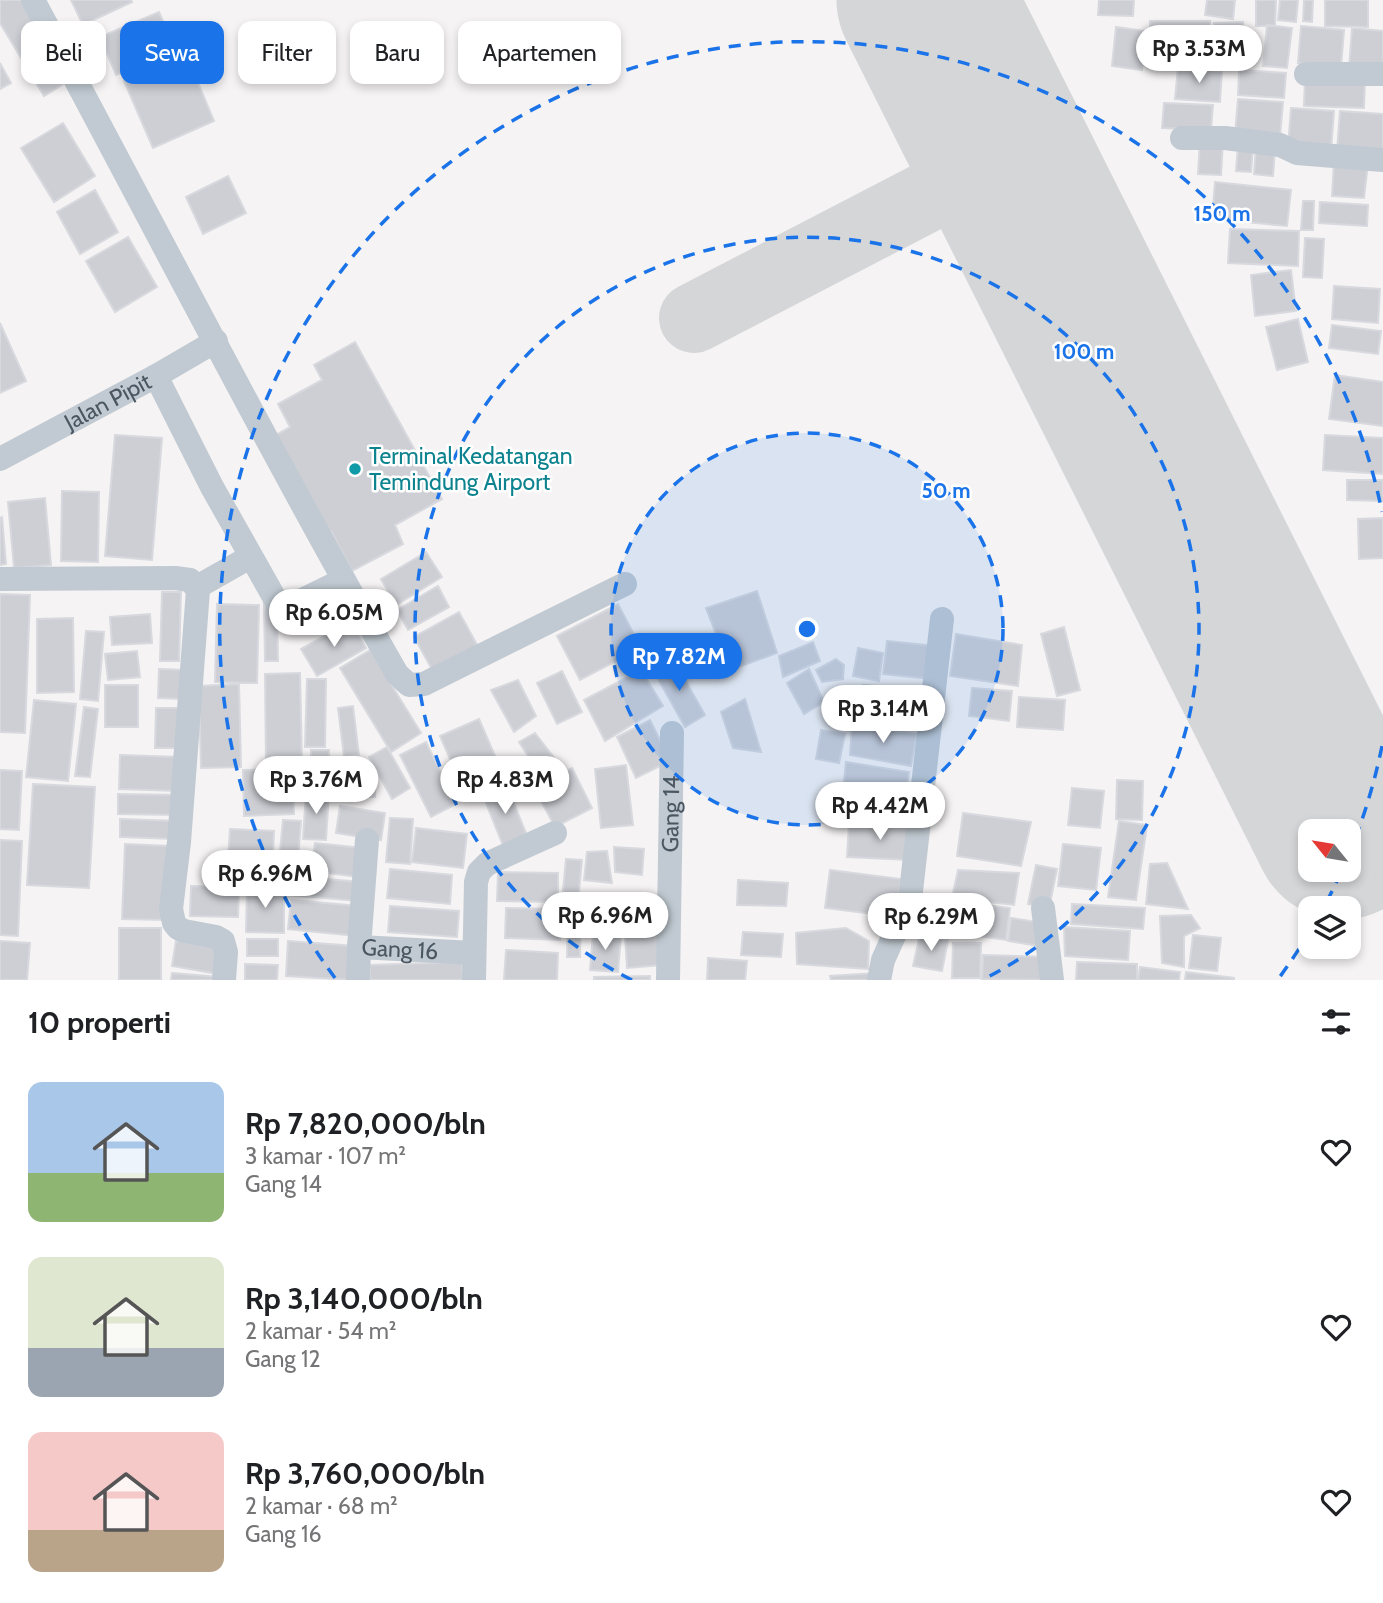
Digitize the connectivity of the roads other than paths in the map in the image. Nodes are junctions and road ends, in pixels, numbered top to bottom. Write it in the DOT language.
graph roads {
  1 [pos="33,0"];
  2 [pos="1306,74"];
  3 [pos="1383,74"];
  4 [pos="1182,138"];
  5 [pos="1383,160"];
  6 [pos="216,341"];
  7 [pos="156,376"];
  8 [pos="0,459"];
  9 [pos="250,557"];
  10 [pos="0,579"];
  11 [pos="343,580"];
  12 [pos="625,584"];
  13 [pos="197,587"];
  14 [pos="942,619"];
  15 [pos="672,733"];
  16 [pos="555,834"];
  17 [pos="367,840"];
  18 [pos="1043,908"];
  19 [pos="359,947"];
  20 [pos="474,953"];
  21 [pos="224,980"];
  22 [pos="358,980"];
  23 [pos="474,980"];
  24 [pos="668,980"];
  25 [pos="880,980"];
  26 [pos="1052,980"];
  1 -- 6 [label="street"];
  2 -- 3 [label="street"];
  4 -- 5 [label="street"];
  6 -- 7 [label="street, Jalan Pipit"];
  6 -- 11 [label="street"];
  7 -- 8 [label="street, Jalan Pipit"];
  7 -- 9 [label="street"];
  9 -- 11 [label="street"];
  9 -- 13 [label="street"];
  10 -- 13 [label="street"];
  11 -- 12 [label="street"];
  13 -- 21 [label="street"];
  14 -- 25 [label="street"];
  15 -- 24 [label="street, Gang 14"];
  16 -- 20 [label="street, Gang 16"];
  17 -- 19 [label="street"];
  18 -- 26 [label="street"];
  19 -- 20 [label="street, Gang 16"];
  19 -- 22 [label="street, Gang 16"];
  20 -- 23 [label="street, Gang 16"];
}
